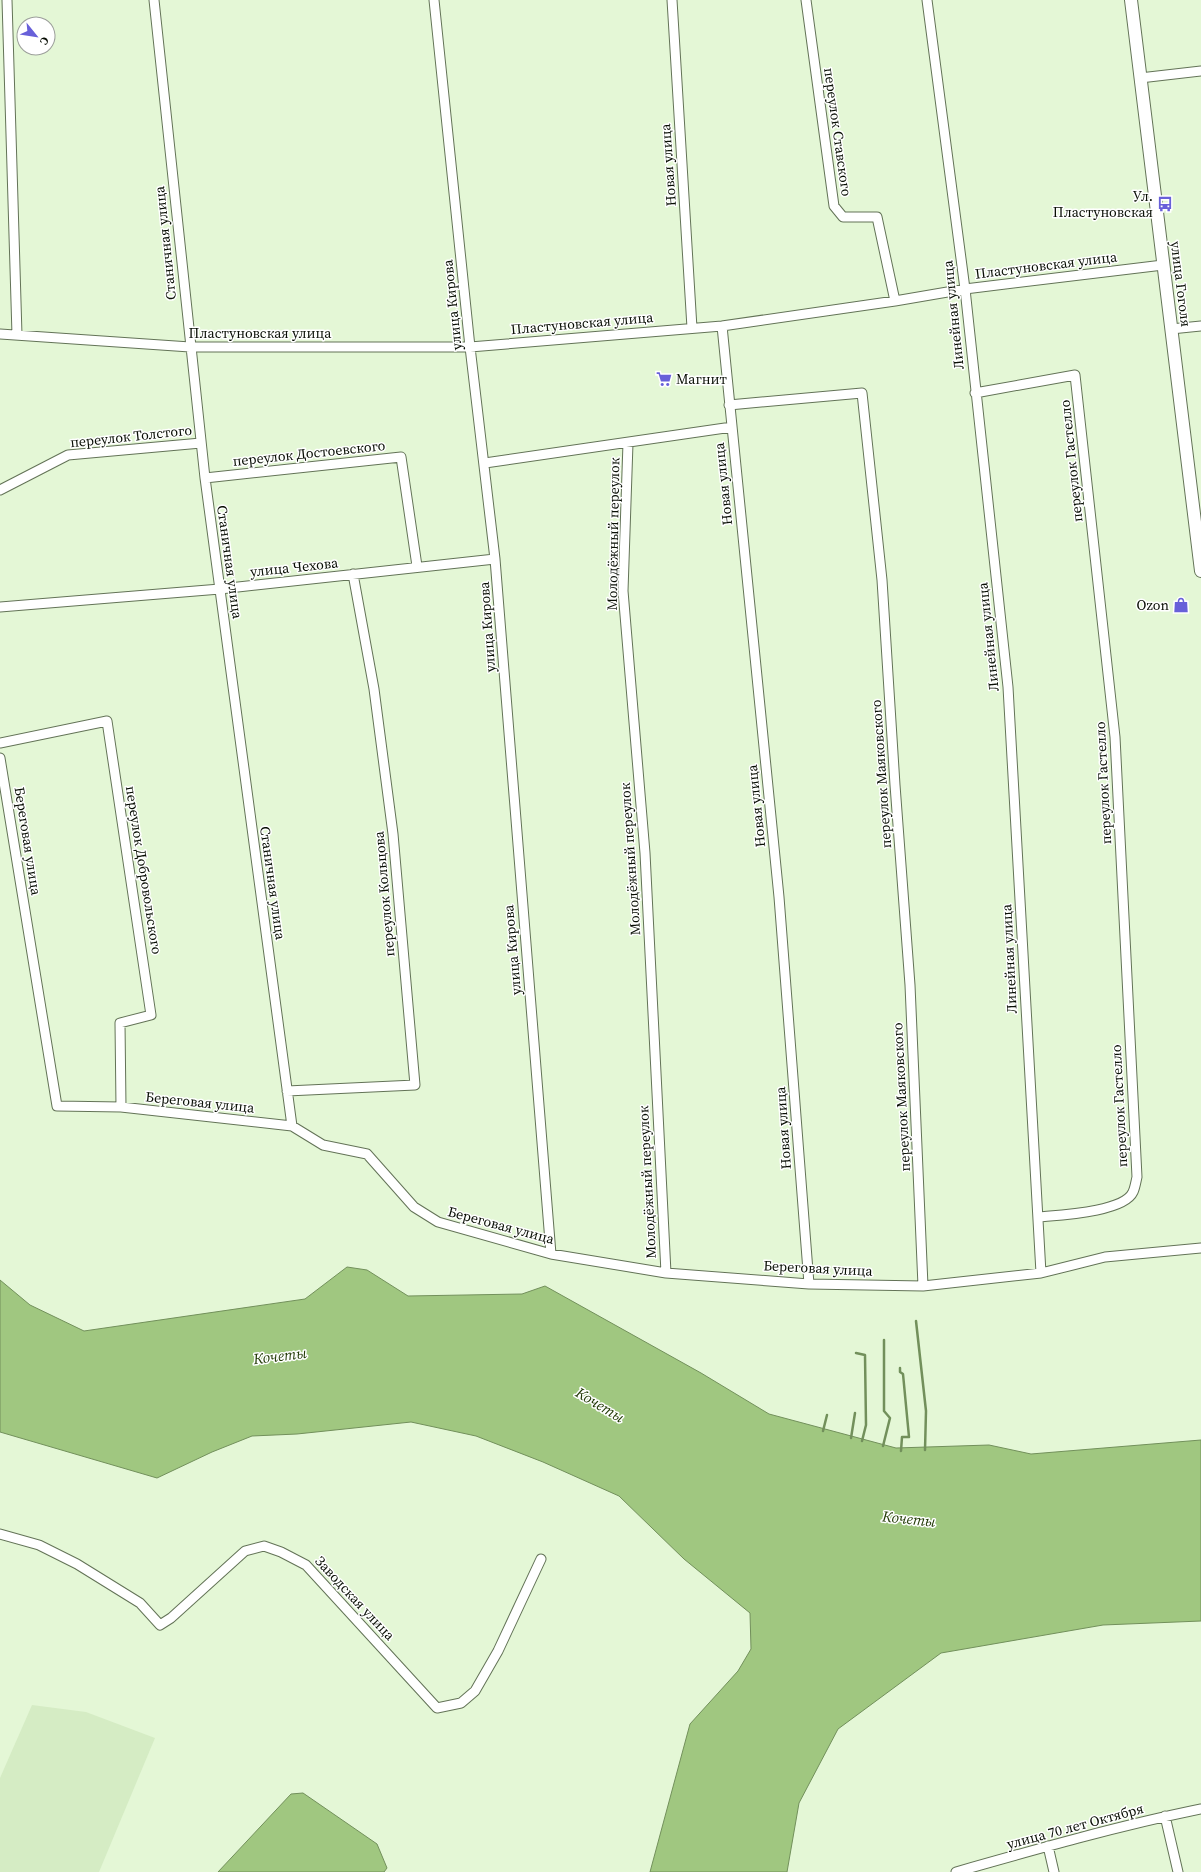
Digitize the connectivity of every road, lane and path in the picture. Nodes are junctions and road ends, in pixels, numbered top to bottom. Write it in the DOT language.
graph roads {
  1 [pos="7,0"];
  2 [pos="154,0"];
  3 [pos="434,0"];
  4 [pos="672,0"];
  5 [pos="806,0"];
  6 [pos="927,0"];
  7 [pos="1131,0"];
  8 [pos="1201,70"];
  9 [pos="1140,78"];
  10 [pos="1163,265"];
  11 [pos="965,289"];
  12 [pos="895,301"];
  13 [pos="722,326"];
  14 [pos="1201,326"];
  15 [pos="692,328"];
  16 [pos="1171,329"];
  17 [pos="0,334"];
  18 [pos="17,335"];
  19 [pos="190,347"];
  20 [pos="470,347"];
  21 [pos="975,393"];
  22 [pos="729,405"];
  23 [pos="732,427"];
  24 [pos="201,443"];
  25 [pos="628,443"];
  26 [pos="485,463"];
  27 [pos="205,478"];
  28 [pos="0,490"];
  29 [pos="495,559"];
  30 [pos="417,566"];
  31 [pos="1201,571"];
  32 [pos="353,574"];
  33 [pos="220,589"];
  34 [pos="0,607"];
  35 [pos="0,743"];
  36 [pos="0,758"];
  37 [pos="287,1091"];
  38 [pos="120,1107"];
  39 [pos="292,1126"];
  40 [pos="1039,1217"];
  41 [pos="1201,1248"];
  42 [pos="551,1254"];
  43 [pos="666,1273"];
  44 [pos="1041,1273"];
  45 [pos="809,1284"];
  46 [pos="923,1286"];
  47 [pos="0,1534"];
  48 [pos="541,1559"];
  49 [pos="1201,1809"];
  50 [pos="1166,1816"];
  51 [pos="1048,1846"];
  52 [pos="956,1872"];
  53 [pos="1054,1872"];
  54 [pos="1178,1872"];
  1 -- 18 [label="street"];
  2 -- 19 [label="street, Станичная улица"];
  3 -- 20 [label="street, улица Кирова"];
  4 -- 15 [label="street, Новая улица"];
  5 -- 12 [label="street, переулок Ставского"];
  6 -- 11 [label="street, Линейная улица"];
  7 -- 9 [label="street, улица Гоголя"];
  8 -- 9 [label="street"];
  9 -- 10 [label="street, улица Гоголя"];
  10 -- 11 [label="street, Пластуновская улица"];
  10 -- 16 [label="street, улица Гоголя"];
  11 -- 12 [label="street, Пластуновская улица"];
  11 -- 21 [label="street, Линейная улица"];
  12 -- 13 [label="street, Пластуновская улица"];
  13 -- 15 [label="street, Пластуновская улица"];
  13 -- 22 [label="street, Новая улица"];
  14 -- 16 [label="street"];
  15 -- 20 [label="street, Пластуновская улица"];
  16 -- 31 [label="street, улица Гоголя"];
  17 -- 18 [label="street, Пластуновская улица"];
  18 -- 19 [label="street, Пластуновская улица"];
  19 -- 20 [label="street, Пластуновская улица"];
  19 -- 24 [label="street, Станичная улица"];
  20 -- 26 [label="street, улица Кирова"];
  21 -- 40 [label="street, Линейная улица"];
  21 -- 40 [label="street, переулок Гастелло"];
  22 -- 23 [label="street, Новая улица"];
  22 -- 46 [label="street, переулок Маяковского"];
  23 -- 25 [label="street"];
  23 -- 45 [label="street, Новая улица"];
  24 -- 27 [label="street, Станичная улица"];
  24 -- 28 [label="street, переулок Толстого"];
  25 -- 26 [label="street"];
  25 -- 43 [label="street, Молодёжный переулок"];
  26 -- 29 [label="street, улица Кирова"];
  27 -- 30 [label="street, переулок Достоевского"];
  27 -- 33 [label="street, Станичная улица"];
  29 -- 30 [label="street, улица Чехова"];
  29 -- 42 [label="street, улица Кирова"];
  30 -- 32 [label="street, улица Чехова"];
  32 -- 33 [label="street, улица Чехова"];
  32 -- 37 [label="street, переулок Кольцова"];
  33 -- 34 [label="street, улица Чехова"];
  33 -- 37 [label="street, Станичная улица"];
  35 -- 38 [label="street, переулок Добровольского"];
  36 -- 38 [label="street, Береговая улица"];
  37 -- 39 [label="street, Станичная улица"];
  38 -- 39 [label="street, Береговая улица"];
  39 -- 42 [label="street, Береговая улица"];
  40 -- 44 [label="street, Линейная улица"];
  41 -- 44 [label="street, Береговая улица"];
  42 -- 43 [label="street, Береговая улица"];
  43 -- 45 [label="street, Береговая улица"];
  44 -- 46 [label="street, Береговая улица"];
  45 -- 46 [label="street, Береговая улица"];
  47 -- 48 [label="street, Заводская улица"];
  49 -- 50 [label="street, улица 70 лет Октября"];
  50 -- 51 [label="street, улица 70 лет Октября"];
  50 -- 54 [label="street"];
  51 -- 52 [label="street, улица 70 лет Октября"];
  51 -- 53 [label="street"];
}
